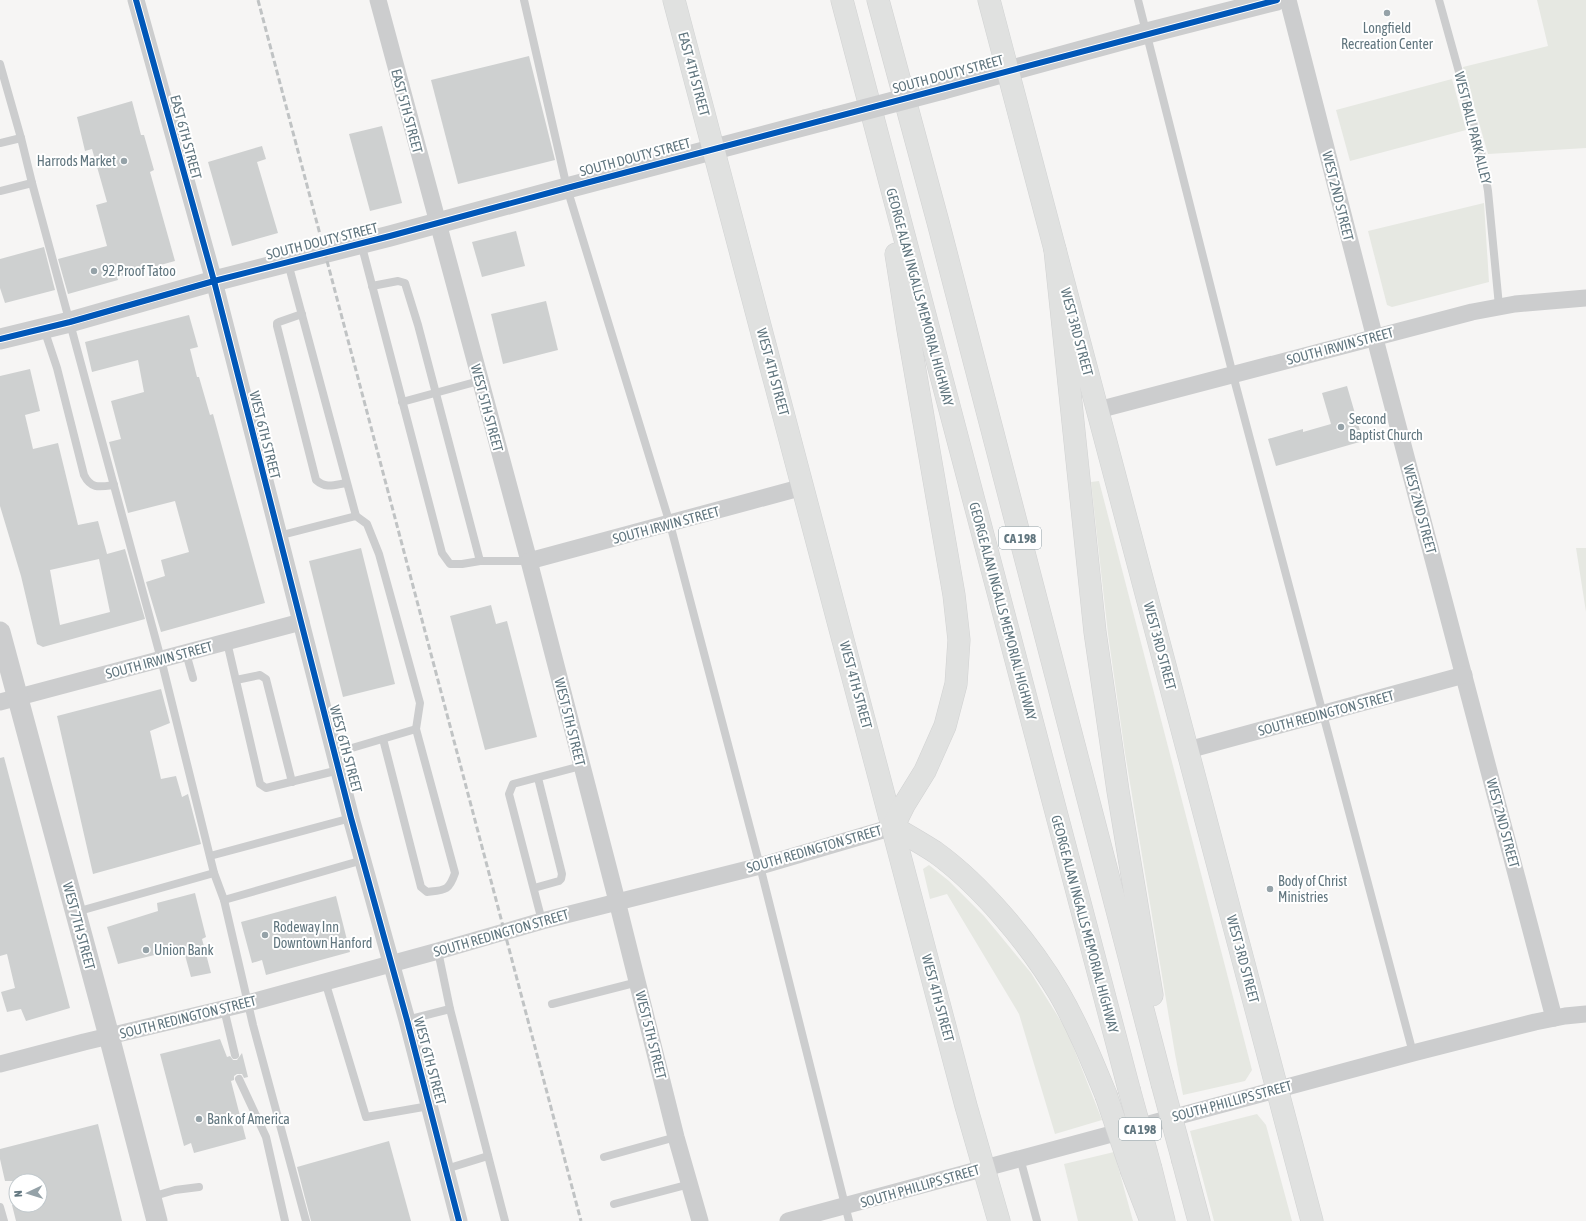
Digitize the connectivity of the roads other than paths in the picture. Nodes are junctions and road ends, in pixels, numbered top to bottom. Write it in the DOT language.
graph roads {
  1 [pos="136,0"];
  2 [pos="378,0"];
  3 [pos="524,0"];
  4 [pos="674,0"];
  5 [pos="842,0"];
  6 [pos="878,0"];
  7 [pos="989,0"];
  8 [pos="1138,0"];
  9 [pos="1277,0"];
  10 [pos="1288,0"];
  11 [pos="1438,0"];
  12 [pos="1147,33"];
  13 [pos="0,64"];
  14 [pos="1008,70"];
  15 [pos="21,138"];
  16 [pos="0,143"];
  17 [pos="714,149"];
  18 [pos="887,171"];
  19 [pos="32,183"];
  20 [pos="567,188"];
  21 [pos="0,191"];
  22 [pos="437,223"];
  23 [pos="361,243"];
  24 [pos="1056,250"];
  25 [pos="288,262"];
  26 [pos="214,281"];
  27 [pos="372,286"];
  28 [pos="1586,298"];
  29 [pos="1499,306"];
  30 [pos="302,314"];
  31 [pos="70,322"];
  32 [pos="44,328"];
  33 [pos="1375,337"];
  34 [pos="0,339"];
  35 [pos="1233,374"];
  36 [pos="479,381"];
  37 [pos="435,393"];
  38 [pos="402,402"];
  39 [pos="1098,410"];
  40 [pos="346,483"];
  41 [pos="114,485"];
  42 [pos="803,487"];
  43 [pos="356,516"];
  44 [pos="670,524"];
  45 [pos="278,536"];
  46 [pos="480,561"];
  47 [pos="529,561"];
  48 [pos="300,622"];
  49 [pos="0,632"];
  50 [pos="227,642"];
  51 [pos="186,653"];
  52 [pos="161,659"];
  53 [pos="1464,676"];
  54 [pos="193,678"];
  55 [pos="236,680"];
  56 [pos="9,699"];
  57 [pos="1324,714"];
  58 [pos="416,729"];
  59 [pos="383,739"];
  60 [pos="1188,750"];
  61 [pos="334,753"];
  62 [pos="581,766"];
  63 [pos="339,770"];
  64 [pos="538,778"];
  65 [pos="292,782"];
  66 [pos="351,818"];
  67 [pos="893,827"];
  68 [pos="210,856"];
  69 [pos="363,860"];
  70 [pos="760,866"];
  71 [pos="214,873"];
  72 [pos="534,888"];
  73 [pos="224,900"];
  74 [pos="617,901"];
  75 [pos="75,912"];
  76 [pos="542,921"];
  77 [pos="438,951"];
  78 [pos="391,964"];
  79 [pos="325,981"];
  80 [pos="638,982"];
  81 [pos="248,1003"];
  82 [pos="552,1004"];
  83 [pos="224,1009"];
  84 [pos="450,1009"];
  85 [pos="1586,1014"];
  86 [pos="1554,1018"];
  87 [pos="407,1020"];
  88 [pos="109,1036"];
  89 [pos="1413,1053"];
  90 [pos="234,1055"];
  91 [pos="0,1064"];
  92 [pos="239,1079"];
  93 [pos="1161,1079"];
  94 [pos="1277,1089"];
  95 [pos="429,1106"];
  96 [pos="676,1137"];
  97 [pos="488,1156"];
  98 [pos="604,1157"];
  99 [pos="1020,1158"];
  100 [pos="983,1168"];
  101 [pos="446,1169"];
  102 [pos="1141,1170"];
  103 [pos="690,1184"];
  104 [pos="199,1186"];
  105 [pos="150,1197"];
  106 [pos="614,1204"];
  107 [pos="0,1207"];
  108 [pos="847,1214"];
  109 [pos="4,1221"];
  110 [pos="157,1221"];
  111 [pos="285,1221"];
  112 [pos="306,1221"];
  113 [pos="459,1221"];
  114 [pos="505,1221"];
  115 [pos="700,1221"];
  116 [pos="788,1221"];
  117 [pos="999,1221"];
  118 [pos="1037,1221"];
  119 [pos="1150,1221"];
  120 [pos="1164,1221"];
  121 [pos="1199,1221"];
  122 [pos="1312,1221"];
  1 -- 26 [label="street, EAST 6TH STREET"];
  2 -- 22 [label="street, EAST 5TH STREET"];
  3 -- 20 [label="lane"];
  4 -- 17 [label="main road, EAST 4TH STREET"];
  5 -- 18 [label="main road, GEORGE ALAN INGALLS MEMORIAL HIGHWAY / CA 198"];
  6 -- 93 [label="main road, CA 198"];
  7 -- 14 [label="main road, WEST 3RD STREET"];
  8 -- 12 [label="lane"];
  9 -- 12 [label="street, SOUTH DOUTY STREET"];
  10 -- 33 [label="street, WEST 2ND STREET"];
  11 -- 29 [label="lane, WEST BALL PARK ALLEY"];
  12 -- 14 [label="street, SOUTH DOUTY STREET"];
  12 -- 35 [label="lane"];
  13 -- 15 [label="lane"];
  14 -- 17 [label="street, SOUTH DOUTY STREET, bridge"];
  14 -- 24 [label="main road, WEST 3RD STREET"];
  15 -- 16 [label="lane"];
  15 -- 19 [label="lane"];
  17 -- 20 [label="street, SOUTH DOUTY STREET"];
  17 -- 42 [label="main road, WEST 4TH STREET"];
  18 -- 67 [label="main road"];
  18 -- 102 [label="main road, GEORGE ALAN INGALLS MEMORIAL HIGHWAY / CA 198, bridge"];
  19 -- 21 [label="lane"];
  19 -- 31 [label="lane"];
  20 -- 22 [label="street, SOUTH DOUTY STREET"];
  20 -- 44 [label="lane"];
  22 -- 23 [label="street, SOUTH DOUTY STREET"];
  22 -- 36 [label="street, WEST 5TH STREET"];
  23 -- 25 [label="street, SOUTH DOUTY STREET"];
  23 -- 27 [label="lane"];
  24 -- 39 [label="main road, WEST 3RD STREET"];
  24 -- 93 [label="main road"];
  25 -- 26 [label="street, SOUTH DOUTY STREET"];
  25 -- 30 [label="lane"];
  26 -- 31 [label="street, SOUTH DOUTY STREET"];
  26 -- 45 [label="street, WEST 6TH STREET"];
  27 -- 37 [label="lane"];
  27 -- 38 [label="lane"];
  28 -- 29 [label="street, SOUTH IRWIN STREET"];
  29 -- 33 [label="street, SOUTH IRWIN STREET"];
  30 -- 40 [label="lane"];
  30 -- 40 [label="lane"];
  31 -- 32 [label="street, SOUTH DOUTY STREET"];
  31 -- 41 [label="lane"];
  32 -- 34 [label="street, SOUTH DOUTY STREET"];
  32 -- 41 [label="lane"];
  33 -- 35 [label="street, SOUTH IRWIN STREET"];
  33 -- 53 [label="street, WEST 2ND STREET"];
  35 -- 39 [label="street, SOUTH IRWIN STREET"];
  35 -- 57 [label="lane"];
  36 -- 37 [label="lane"];
  36 -- 47 [label="street, WEST 5TH STREET"];
  37 -- 38 [label="lane"];
  37 -- 46 [label="lane"];
  38 -- 46 [label="lane"];
  39 -- 60 [label="main road, WEST 3RD STREET"];
  40 -- 43 [label="lane"];
  41 -- 52 [label="lane"];
  42 -- 44 [label="street, SOUTH IRWIN STREET"];
  42 -- 67 [label="main road, WEST 4TH STREET"];
  43 -- 45 [label="lane"];
  43 -- 58 [label="lane"];
  44 -- 47 [label="street, SOUTH IRWIN STREET"];
  44 -- 70 [label="lane"];
  45 -- 48 [label="street, WEST 6TH STREET"];
  46 -- 47 [label="lane"];
  47 -- 62 [label="street, WEST 5TH STREET"];
  48 -- 50 [label="street, SOUTH IRWIN STREET"];
  48 -- 61 [label="street, WEST 6TH STREET"];
  49 -- 56 [label="street, WEST 7TH STREET"];
  50 -- 51 [label="street, SOUTH IRWIN STREET"];
  50 -- 55 [label="lane"];
  51 -- 52 [label="street, SOUTH IRWIN STREET"];
  51 -- 54 [label="lane"];
  52 -- 56 [label="street, SOUTH IRWIN STREET"];
  52 -- 68 [label="lane"];
  53 -- 57 [label="street, SOUTH REDINGTON STREET"];
  53 -- 86 [label="street, WEST 2ND STREET"];
  55 -- 65 [label="lane"];
  55 -- 65 [label="lane"];
  56 -- 75 [label="street, WEST 7TH STREET"];
  57 -- 60 [label="street, SOUTH REDINGTON STREET"];
  57 -- 89 [label="lane"];
  58 -- 59 [label="lane"];
  58 -- 59 [label="lane"];
  59 -- 61 [label="lane"];
  60 -- 94 [label="main road, WEST 3RD STREET"];
  61 -- 63 [label="street, WEST 6TH STREET"];
  62 -- 64 [label="lane"];
  62 -- 74 [label="street, WEST 5TH STREET"];
  63 -- 65 [label="lane"];
  63 -- 66 [label="street, WEST 6TH STREET"];
  64 -- 72 [label="lane"];
  64 -- 72 [label="lane"];
  66 -- 68 [label="lane"];
  66 -- 69 [label="street, WEST 6TH STREET"];
  67 -- 70 [label="street, SOUTH REDINGTON STREET"];
  67 -- 100 [label="main road, WEST 4TH STREET"];
  67 -- 102 [label="main road, bridge"];
  68 -- 71 [label="lane"];
  69 -- 73 [label="lane"];
  69 -- 78 [label="street, WEST 6TH STREET"];
  70 -- 74 [label="street, SOUTH REDINGTON STREET"];
  70 -- 108 [label="lane"];
  71 -- 73 [label="lane"];
  71 -- 75 [label="lane"];
  72 -- 76 [label="lane"];
  73 -- 81 [label="lane"];
  74 -- 76 [label="street, SOUTH REDINGTON STREET"];
  74 -- 80 [label="street, WEST 5TH STREET"];
  75 -- 88 [label="street, WEST 7TH STREET"];
  76 -- 77 [label="street, SOUTH REDINGTON STREET"];
  77 -- 78 [label="street, SOUTH REDINGTON STREET"];
  77 -- 84 [label="lane"];
  78 -- 79 [label="street, SOUTH REDINGTON STREET"];
  78 -- 87 [label="street, WEST 6TH STREET"];
  79 -- 81 [label="street, SOUTH REDINGTON STREET"];
  79 -- 95 [label="lane"];
  80 -- 82 [label="lane"];
  80 -- 96 [label="street, WEST 5TH STREET"];
  81 -- 83 [label="street, SOUTH REDINGTON STREET"];
  81 -- 112 [label="lane"];
  83 -- 88 [label="street, SOUTH REDINGTON STREET"];
  83 -- 90 [label="lane"];
  84 -- 87 [label="lane"];
  84 -- 97 [label="lane"];
  85 -- 86 [label="street, SOUTH PHILLIPS STREET"];
  86 -- 89 [label="street, SOUTH PHILLIPS STREET"];
  87 -- 95 [label="street, WEST 6TH STREET"];
  88 -- 91 [label="street, SOUTH REDINGTON STREET"];
  88 -- 105 [label="street, WEST 7TH STREET"];
  89 -- 94 [label="street, SOUTH PHILLIPS STREET"];
  92 -- 111 [label="lane"];
  93 -- 121 [label="main road, CA 198, bridge"];
  94 -- 99 [label="street, SOUTH PHILLIPS STREET"];
  94 -- 122 [label="main road, WEST 3RD STREET"];
  95 -- 101 [label="street, WEST 6TH STREET"];
  96 -- 98 [label="lane"];
  96 -- 103 [label="street, WEST 5TH STREET"];
  97 -- 101 [label="lane"];
  97 -- 114 [label="lane"];
  99 -- 100 [label="street, SOUTH PHILLIPS STREET"];
  99 -- 118 [label="lane"];
  100 -- 108 [label="street, SOUTH PHILLIPS STREET"];
  100 -- 117 [label="main road, WEST 4TH STREET"];
  101 -- 113 [label="street, WEST 6TH STREET"];
  102 -- 119 [label="main road"];
  102 -- 120 [label="main road, GEORGE ALAN INGALLS MEMORIAL HIGHWAY / CA 198"];
  103 -- 106 [label="lane"];
  103 -- 115 [label="street, WEST 5TH STREET"];
  104 -- 105 [label="lane"];
  105 -- 110 [label="street, WEST 7TH STREET"];
  107 -- 109 [label="lane"];
  108 -- 116 [label="street, SOUTH PHILLIPS STREET"];
}
